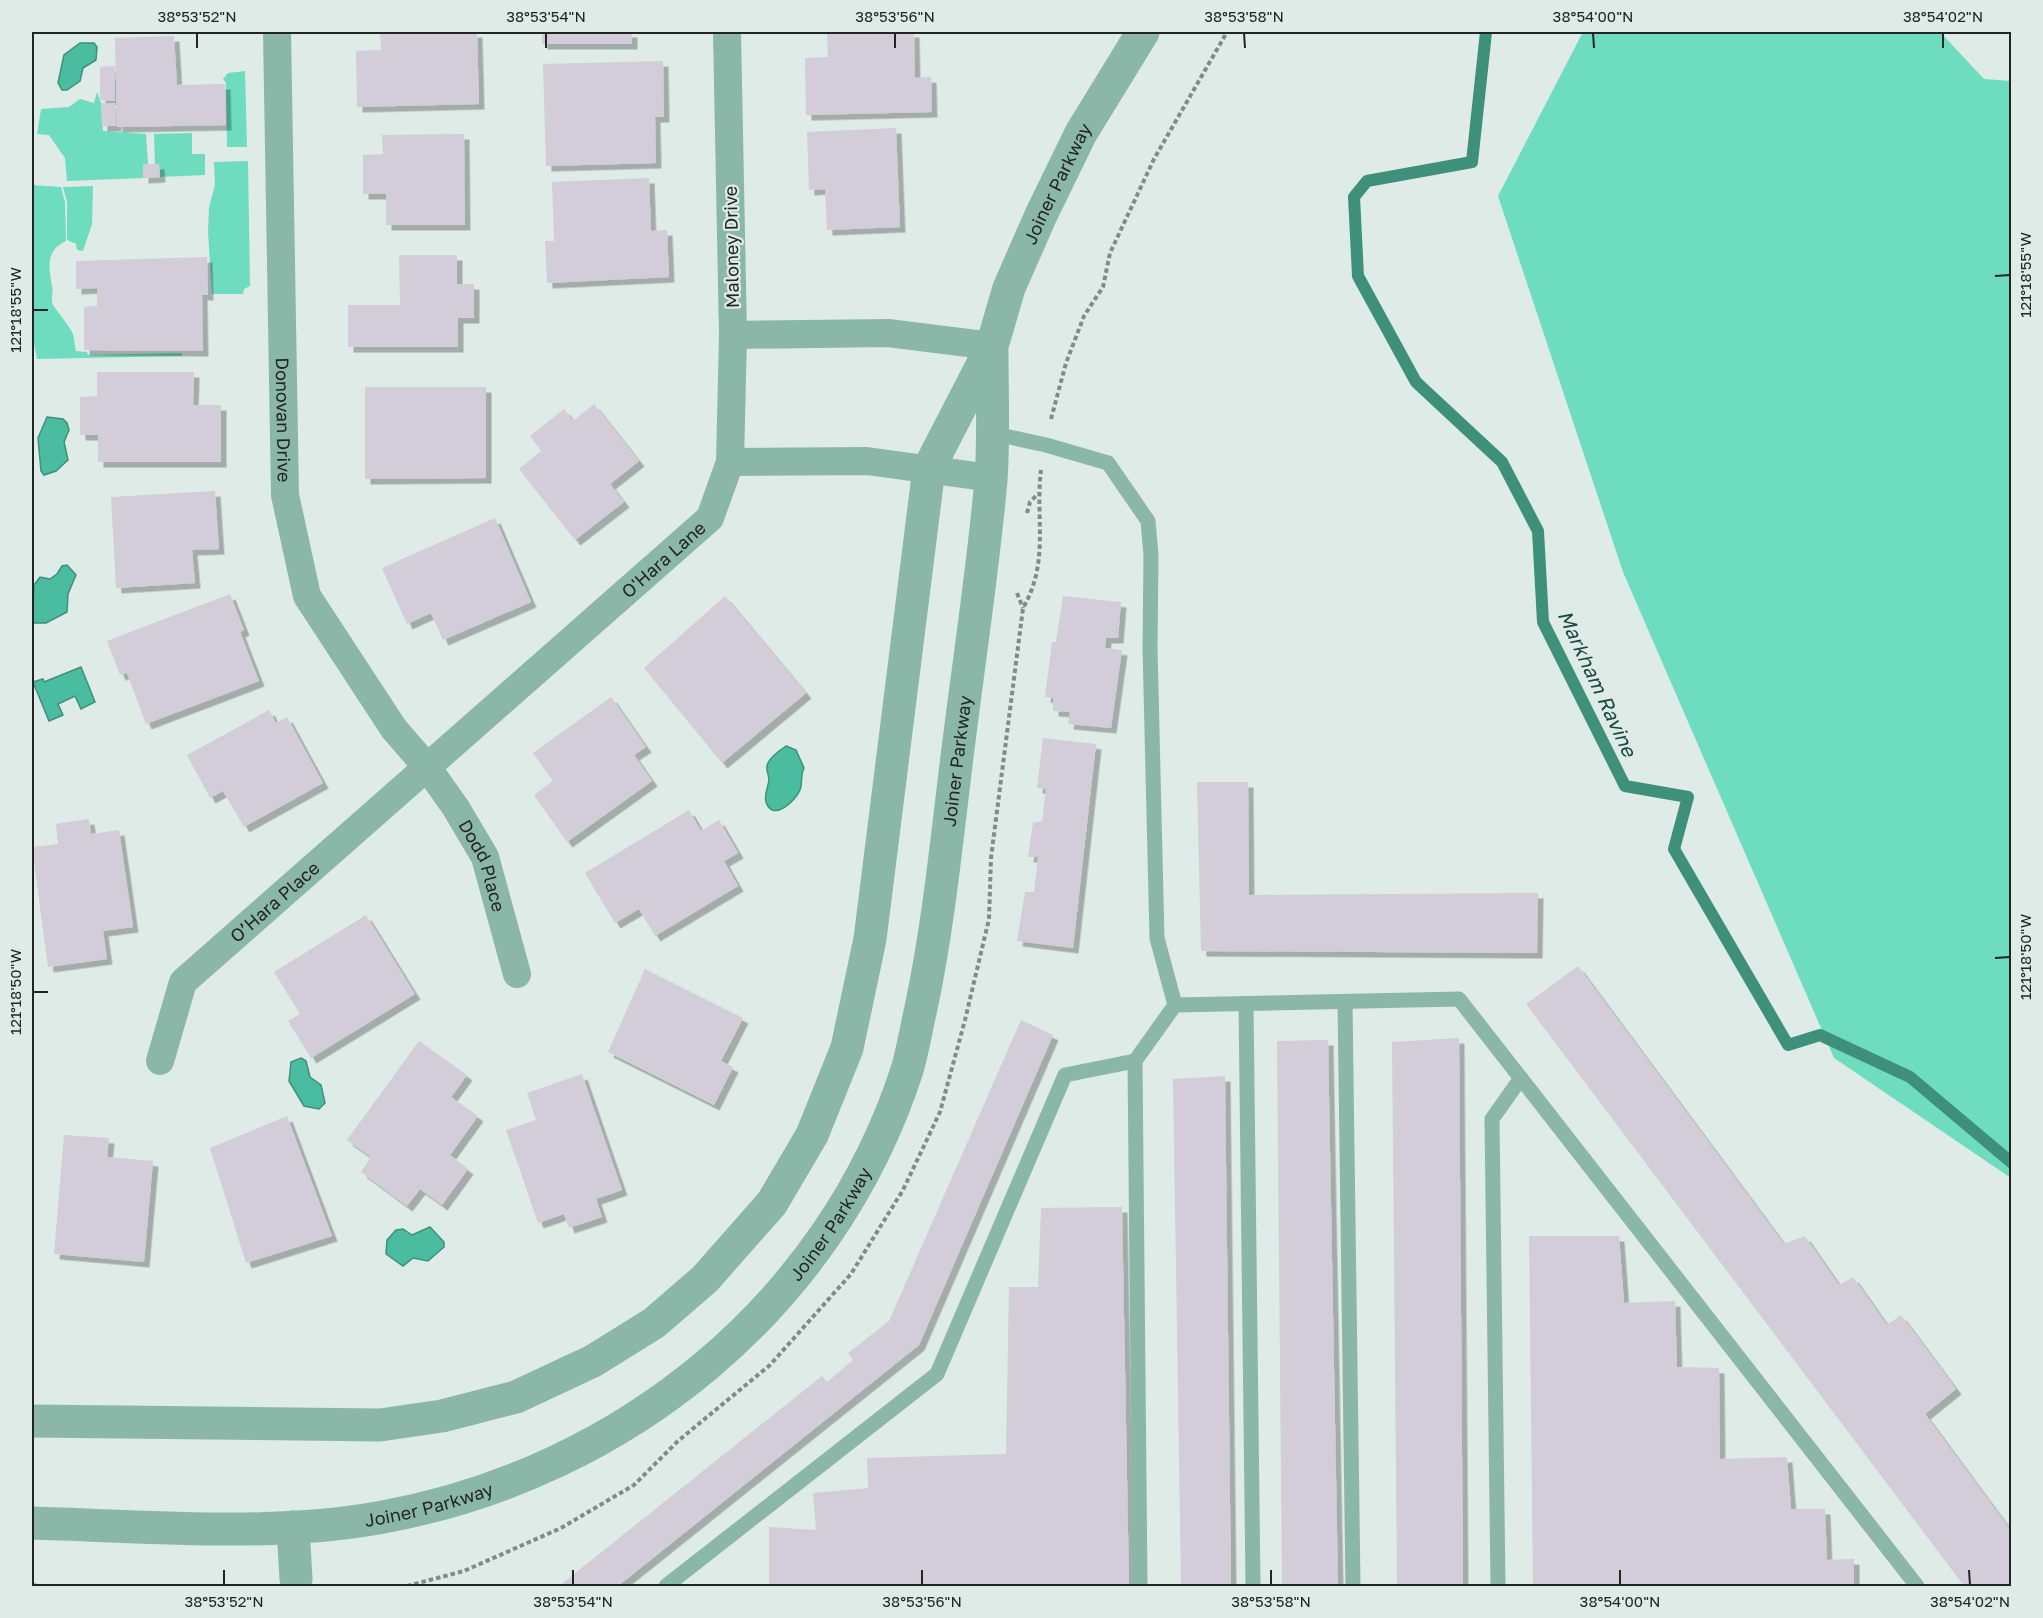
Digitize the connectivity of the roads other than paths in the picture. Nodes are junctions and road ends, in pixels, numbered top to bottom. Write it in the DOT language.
graph roads {
  1 [pos="277,32"];
  2 [pos="727,32"];
  3 [pos="1143,32"];
  4 [pos="733,335"];
  5 [pos="992,345"];
  6 [pos="991,433"];
  7 [pos="730,462"];
  8 [pos="929,468"];
  9 [pos="991,478"];
  10 [pos="427,767"];
  11 [pos="517,974"];
  12 [pos="1345,1002"];
  13 [pos="1246,1004"];
  14 [pos="1175,1005"];
  15 [pos="160,1061"];
  16 [pos="1135,1061"];
  17 [pos="1521,1078"];
  18 [pos="32,1422"];
  19 [pos="32,1523"];
  20 [pos="293,1527"];
  21 [pos="296,1583"];
  22 [pos="666,1587"];
  23 [pos="1140,1587"];
  24 [pos="1253,1587"];
  25 [pos="1353,1587"];
  26 [pos="1498,1587"];
  27 [pos="1917,1587"];
  1 -- 10 [label="street, Donovan Drive"];
  2 -- 4 [label="street, Maloney Drive"];
  3 -- 5 [label="street, Joiner Parkway"];
  4 -- 5 [label="street"];
  4 -- 7 [label="street, Maloney Drive"];
  5 -- 6 [label="street, Joiner Parkway"];
  5 -- 8 [label="street, Joiner Parkway"];
  6 -- 9 [label="street, Joiner Parkway"];
  6 -- 14 [label="lane"];
  7 -- 8 [label="street"];
  7 -- 10 [label="street, O'Hara Lane"];
  8 -- 9 [label="street"];
  8 -- 18 [label="street, Joiner Parkway"];
  9 -- 20 [label="street, Joiner Parkway"];
  10 -- 11 [label="street, Dodd Place"];
  10 -- 15 [label="street, O’Hara Place"];
  12 -- 13 [label="lane"];
  12 -- 17 [label="lane"];
  12 -- 25 [label="lane"];
  13 -- 14 [label="lane"];
  13 -- 24 [label="lane"];
  14 -- 16 [label="lane"];
  16 -- 22 [label="lane"];
  16 -- 23 [label="lane"];
  17 -- 26 [label="lane"];
  17 -- 27 [label="lane"];
  19 -- 20 [label="street, Joiner Parkway"];
  20 -- 21 [label="street"];
}
